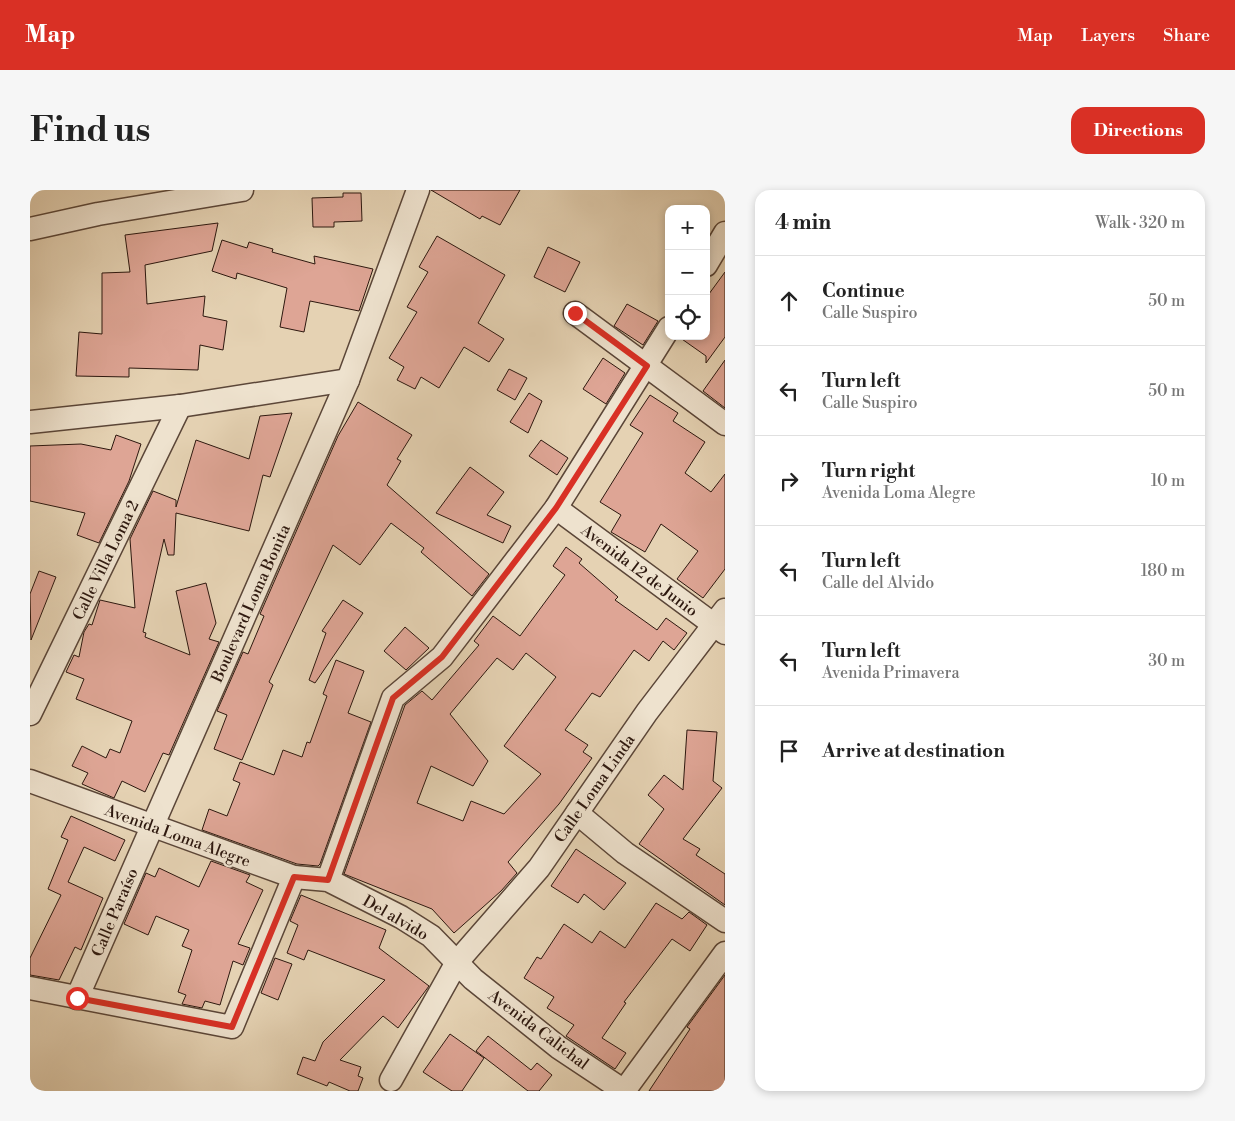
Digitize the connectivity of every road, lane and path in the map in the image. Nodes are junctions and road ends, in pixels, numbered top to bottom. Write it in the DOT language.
graph roads {
  1 [pos="242,190"];
  2 [pos="418,190"];
  3 [pos="30,230"];
  4 [pos="725,234"];
  5 [pos="710,258"];
  6 [pos="575,313"];
  7 [pos="665,335"];
  8 [pos="647,366"];
  9 [pos="348,380"];
  10 [pos="180,406"];
  11 [pos="30,422"];
  12 [pos="725,424"];
  13 [pos="556,508"];
  14 [pos="722,623"];
  15 [pos="30,714"];
  16 [pos="30,781"];
  17 [pos="577,813"];
  18 [pos="151,826"];
  19 [pos="294,877"];
  20 [pos="328,880"];
  21 [pos="725,921"];
  22 [pos="725,953"];
  23 [pos="457,962"];
  24 [pos="30,988"];
  25 [pos="77,998"];
  26 [pos="392,1080"];
  27 [pos="624,1091"];
  1 -- 3 [label="street"];
  2 -- 9 [label="street, Boulevard Loma Bonita"];
  4 -- 5 [label="street"];
  6 -- 8 [label="street"];
  7 -- 8 [label="street"];
  8 -- 12 [label="street"];
  8 -- 13 [label="street"];
  9 -- 10 [label="street"];
  9 -- 18 [label="street, Boulevard Loma Bonita"];
  10 -- 11 [label="street"];
  10 -- 15 [label="street, Calle Villa Loma 2"];
  13 -- 14 [label="street, Avenida 12 de Junio"];
  13 -- 20 [label="street"];
  14 -- 17 [label="street, Calle Loma Linda"];
  16 -- 18 [label="street, Avenida Loma Alegre"];
  17 -- 21 [label="street"];
  17 -- 23 [label="street, Calle Loma Linda"];
  18 -- 19 [label="street, Avenida Loma Alegre"];
  18 -- 25 [label="street, Calle Paraíso"];
  19 -- 20 [label="street, Avenida Loma Alegre"];
  19 -- 25 [label="street"];
  20 -- 23 [label="street, Del alvido"];
  22 -- 27 [label="street"];
  23 -- 26 [label="street, Calle Loma Linda"];
  23 -- 27 [label="street, Avenida Calichal"];
  24 -- 25 [label="street"];
}
